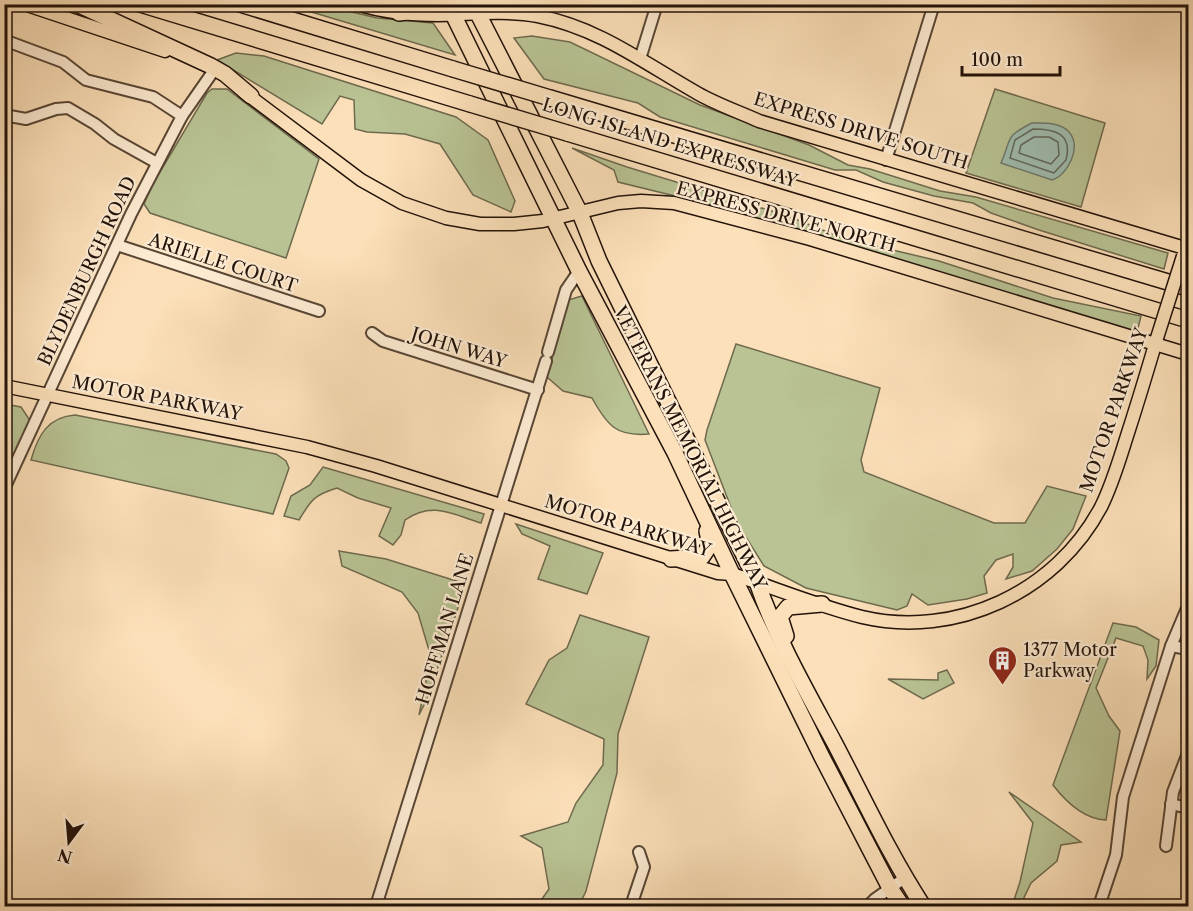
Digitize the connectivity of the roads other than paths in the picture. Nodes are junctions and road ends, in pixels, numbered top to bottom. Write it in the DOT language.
graph roads {
  1 [pos="24,4"];
  2 [pos="77,4"];
  3 [pos="140,4"];
  4 [pos="240,4"];
  5 [pos="357,4"];
  6 [pos="429,4"];
  7 [pos="657,4"];
  8 [pos="934,4"];
  9 [pos="475,8"];
  10 [pos="451,9"];
  11 [pos="399,13"];
  12 [pos="4,40"];
  13 [pos="640,58"];
  14 [pos="212,73"];
  15 [pos="251,96"];
  16 [pos="4,115"];
  17 [pos="182,116"];
  18 [pos="886,160"];
  19 [pos="156,163"];
  20 [pos="580,213"];
  21 [pos="555,218"];
  22 [pos="117,245"];
  23 [pos="1186,248"];
  24 [pos="579,271"];
  25 [pos="1188,288"];
  26 [pos="319,311"];
  27 [pos="1188,320"];
  28 [pos="372,333"];
  29 [pos="1156,342"];
  30 [pos="1188,354"];
  31 [pos="4,386"];
  32 [pos="538,390"];
  33 [pos="48,395"];
  34 [pos="689,483"];
  35 [pos="4,489"];
  36 [pos="500,505"];
  37 [pos="671,559"];
  38 [pos="732,574"];
  39 [pos="757,582"];
  40 [pos="822,604"];
  41 [pos="1188,606"];
  42 [pos="1171,646"];
  43 [pos="1188,649"];
  44 [pos="802,684"];
  45 [pos="1188,753"];
  46 [pos="1171,804"];
  47 [pos="1188,808"];
  48 [pos="1166,846"];
  49 [pos="639,852"];
  50 [pos="906,877"];
  51 [pos="890,888"];
  52 [pos="376,906"];
  53 [pos="631,906"];
  54 [pos="868,906"];
  55 [pos="902,906"];
  56 [pos="923,906"];
  57 [pos="1099,906"];
  1 -- 14 [label="main road, EXPRESS DRIVE NORTH"];
  2 -- 15 [label="highway"];
  3 -- 27 [label="highway, LONG ISLAND EXPRESSWAY, bridge"];
  4 -- 25 [label="highway, LONG ISLAND EXPRESSWAY, bridge"];
  5 -- 11 [label="main road, EXPRESS DRIVE SOUTH"];
  6 -- 11 [label="highway"];
  7 -- 13 [label="street"];
  8 -- 18 [label="street"];
  9 -- 10 [label="main road, EXPRESS DRIVE SOUTH"];
  9 -- 13 [label="main road, EXPRESS DRIVE SOUTH"];
  9 -- 20 [label="highway, VETERANS MEMORIAL HIGHWAY"];
  10 -- 11 [label="main road, EXPRESS DRIVE SOUTH"];
  10 -- 21 [label="highway, VETERANS MEMORIAL HIGHWAY"];
  12 -- 17 [label="street"];
  13 -- 18 [label="main road, EXPRESS DRIVE SOUTH"];
  14 -- 15 [label="main road, EXPRESS DRIVE NORTH"];
  14 -- 17 [label="street, BLYDENBURGH ROAD"];
  15 -- 21 [label="main road, EXPRESS DRIVE NORTH"];
  16 -- 19 [label="street"];
  17 -- 19 [label="street, BLYDENBURGH ROAD"];
  18 -- 23 [label="main road, EXPRESS DRIVE SOUTH"];
  19 -- 22 [label="street, BLYDENBURGH ROAD"];
  20 -- 21 [label="main road, EXPRESS DRIVE NORTH"];
  20 -- 29 [label="main road, EXPRESS DRIVE NORTH"];
  20 -- 39 [label="highway, VETERANS MEMORIAL HIGHWAY"];
  21 -- 24 [label="highway, VETERANS MEMORIAL HIGHWAY"];
  22 -- 26 [label="street, ARIELLE COURT"];
  22 -- 33 [label="street, BLYDENBURGH ROAD"];
  23 -- 29 [label="main road, MOTOR PARKWAY, bridge"];
  24 -- 32 [label="street, HOFFMAN LANE"];
  24 -- 34 [label="highway, VETERANS MEMORIAL HIGHWAY"];
  28 -- 32 [label="street, JOHN WAY"];
  29 -- 30 [label="main road, EXPRESS DRIVE NORTH"];
  29 -- 40 [label="main road, MOTOR PARKWAY"];
  31 -- 33 [label="main road, MOTOR PARKWAY"];
  32 -- 36 [label="street, HOFFMAN LANE"];
  33 -- 35 [label="street, BLYDENBURGH ROAD"];
  33 -- 36 [label="main road, MOTOR PARKWAY"];
  34 -- 37 [label="highway"];
  34 -- 38 [label="highway, VETERANS MEMORIAL HIGHWAY"];
  36 -- 37 [label="main road, MOTOR PARKWAY"];
  36 -- 52 [label="street, HOFFMAN LANE"];
  37 -- 38 [label="main road, MOTOR PARKWAY"];
  38 -- 39 [label="main road, MOTOR PARKWAY"];
  38 -- 51 [label="highway, VETERANS MEMORIAL HIGHWAY"];
  39 -- 40 [label="main road, MOTOR PARKWAY"];
  39 -- 44 [label="highway, VETERANS MEMORIAL HIGHWAY"];
  40 -- 44 [label="highway"];
  41 -- 42 [label="street"];
  42 -- 43 [label="street"];
  42 -- 57 [label="street"];
  44 -- 50 [label="highway, VETERANS MEMORIAL HIGHWAY"];
  45 -- 46 [label="street"];
  46 -- 47 [label="street"];
  46 -- 48 [label="street"];
  49 -- 53 [label="street"];
  50 -- 51 [label="street"];
  50 -- 56 [label="highway, VETERANS MEMORIAL HIGHWAY"];
  51 -- 54 [label="street"];
  51 -- 55 [label="highway, VETERANS MEMORIAL HIGHWAY"];
}
